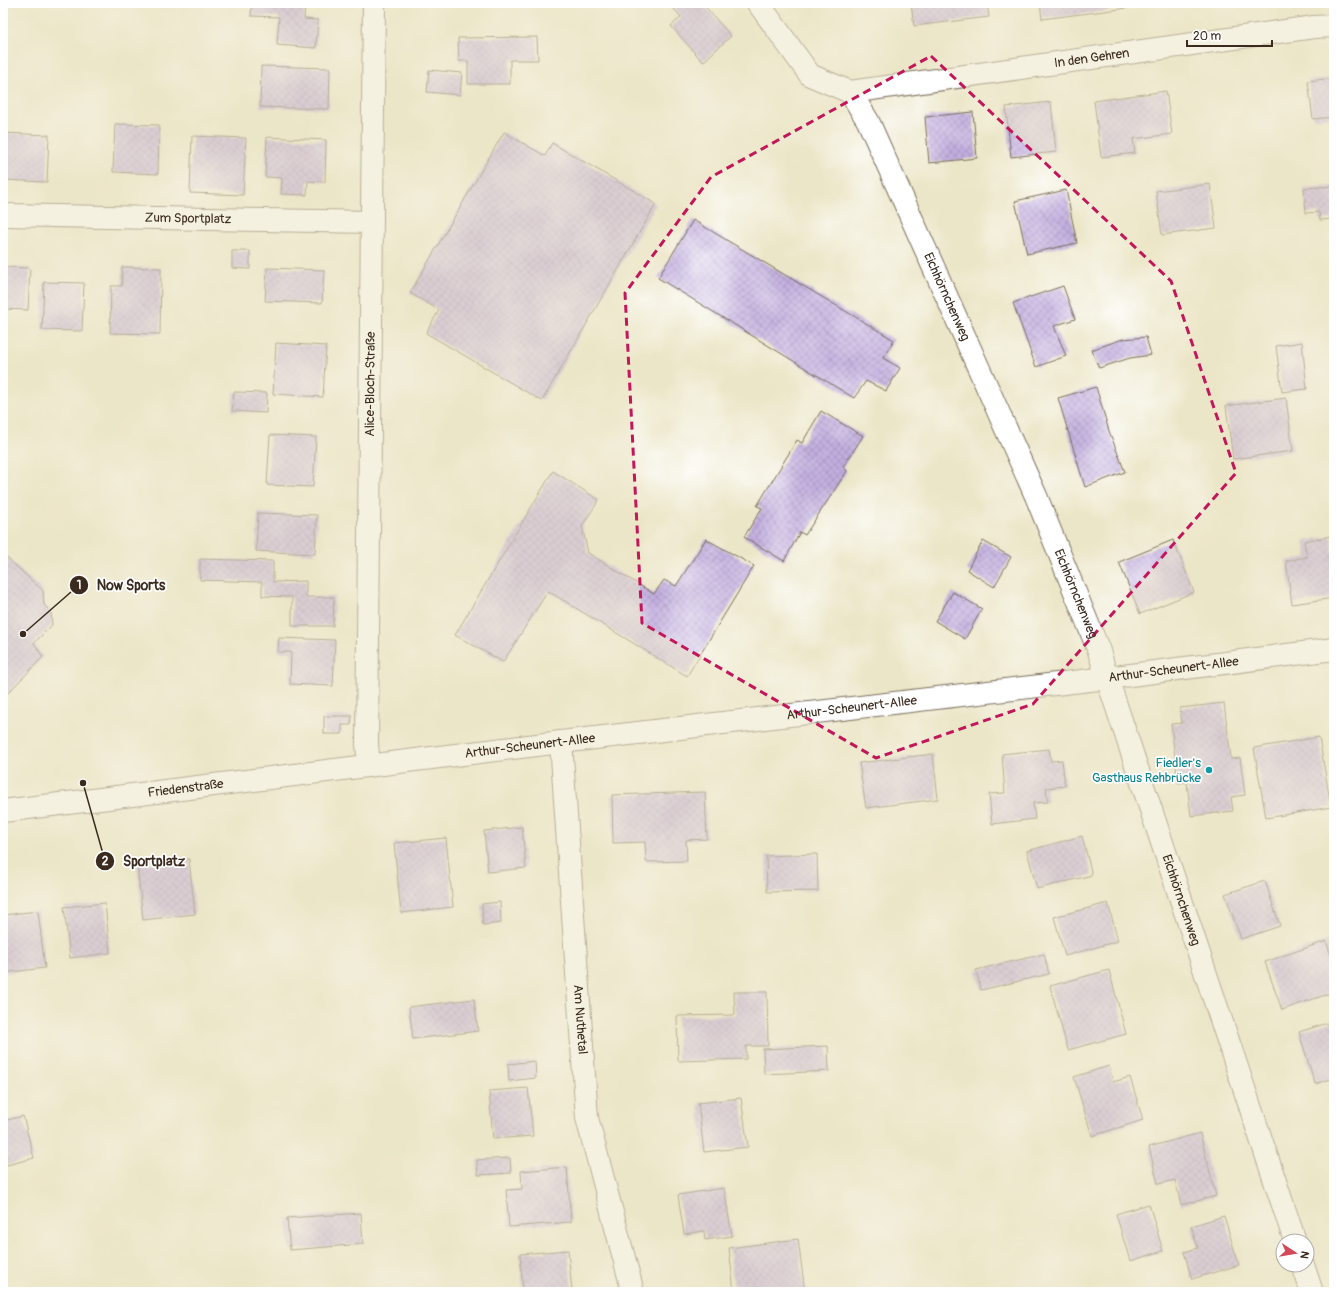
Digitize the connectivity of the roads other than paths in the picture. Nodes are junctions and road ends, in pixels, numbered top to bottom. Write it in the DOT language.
graph roads {
  1 [pos="374,3"];
  2 [pos="758,3"];
  3 [pos="1334,26"];
  4 [pos="850,92"];
  5 [pos="3,215"];
  6 [pos="372,222"];
  7 [pos="1334,649"];
  8 [pos="1107,678"];
  9 [pos="561,742"];
  10 [pos="369,766"];
  11 [pos="3,811"];
  12 [pos="1292,1233"];
  13 [pos="1306,1273"];
  14 [pos="634,1292"];
  15 [pos="1312,1292"];
  1 -- 6 [label="street, Alice-Bloch-Straße"];
  2 -- 4 [label="street"];
  3 -- 4 [label="street, In den Gehren"];
  4 -- 8 [label="street, Eichhörnchenweg"];
  5 -- 6 [label="street, Zum Sportplatz"];
  6 -- 10 [label="street, Alice-Bloch-Straße"];
  7 -- 8 [label="street, Arthur-Scheunert-Allee"];
  8 -- 9 [label="street, Arthur-Scheunert-Allee"];
  8 -- 12 [label="street, Eichhörnchenweg"];
  9 -- 10 [label="street, Arthur-Scheunert-Allee"];
  9 -- 14 [label="street, Am Nuthetal"];
  10 -- 11 [label="street, Friedenstraße"];
  13 -- 15 [label="street"];
}
